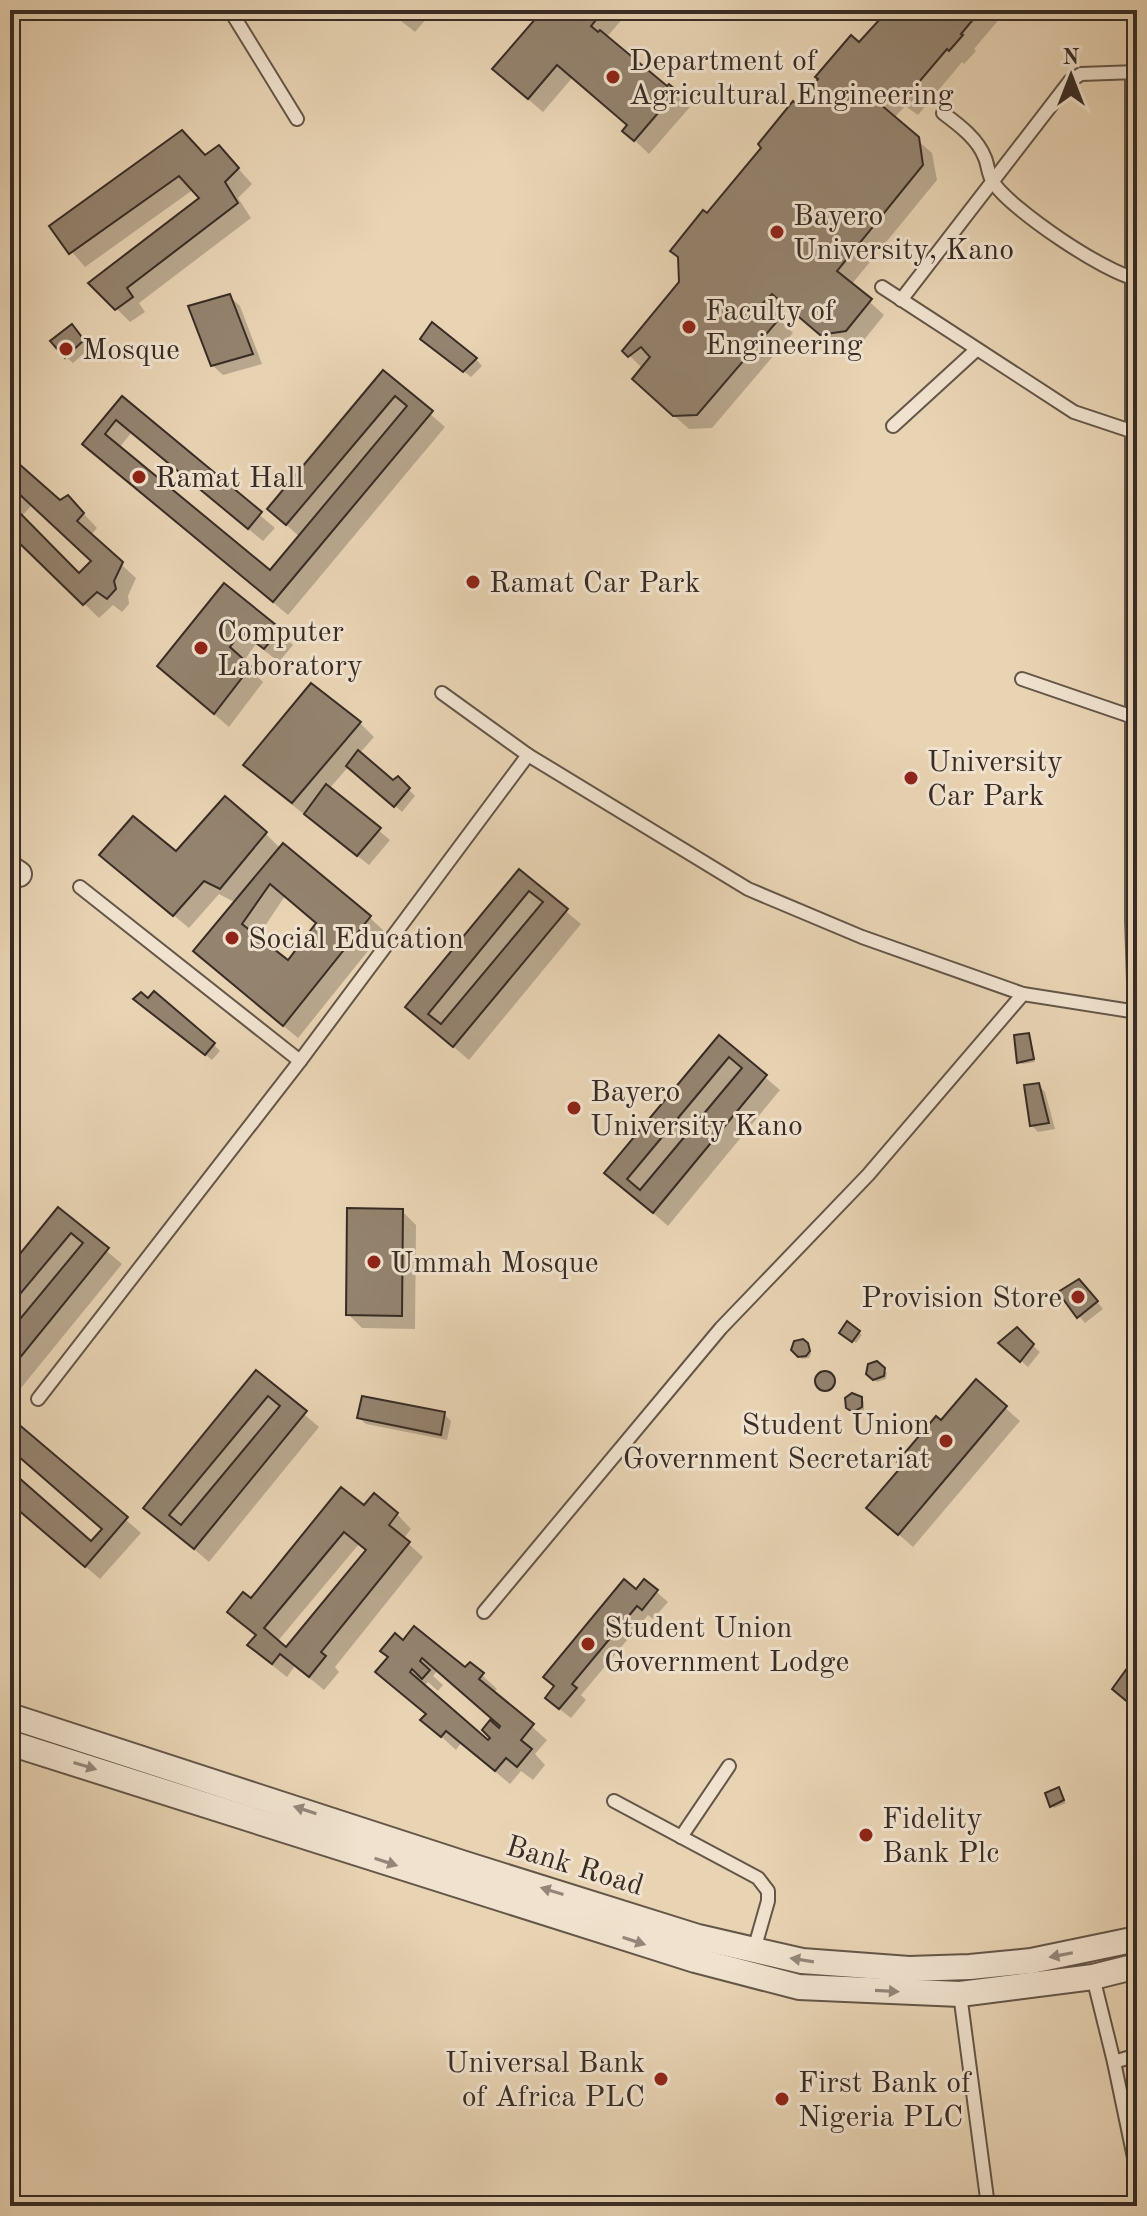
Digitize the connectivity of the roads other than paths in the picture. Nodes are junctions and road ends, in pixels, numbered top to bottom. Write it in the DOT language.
graph roads {
  1 [pos="230,10"];
  2 [pos="1134,72"];
  3 [pos="943,113"];
  4 [pos="297,119"];
  5 [pos="992,180"];
  6 [pos="1134,279"];
  7 [pos="882,287"];
  8 [pos="901,300"];
  9 [pos="976,350"];
  10 [pos="893,426"];
  11 [pos="1134,432"];
  12 [pos="1022,679"];
  13 [pos="442,693"];
  14 [pos="1133,717"];
  15 [pos="528,755"];
  16 [pos="80,887"];
  17 [pos="1023,994"];
  18 [pos="1136,1012"];
  19 [pos="300,1061"];
  20 [pos="1137,1072"];
  21 [pos="38,1399"];
  22 [pos="484,1612"];
  23 [pos="10,1716"];
  24 [pos="10,1743"];
  25 [pos="729,1766"];
  26 [pos="614,1801"];
  27 [pos="681,1837"];
  28 [pos="1137,1939"];
  29 [pos="754,1950"];
  30 [pos="1137,1966"];
  31 [pos="1093,1977"];
  32 [pos="960,1994"];
  33 [pos="1137,2055"];
  34 [pos="1114,2062"];
  35 [pos="1137,2172"];
  36 [pos="988,2206"];
  1 -- 4 [label="lane"];
  2 -- 5 [label="lane"];
  2 -- 6 [label="lane"];
  3 -- 5 [label="lane"];
  5 -- 6 [label="lane"];
  5 -- 8 [label="lane"];
  6 -- 11 [label="lane"];
  7 -- 8 [label="lane"];
  8 -- 9 [label="lane"];
  9 -- 10 [label="lane"];
  9 -- 11 [label="lane"];
  11 -- 14 [label="lane"];
  12 -- 14 [label="lane"];
  13 -- 15 [label="lane"];
  14 -- 18 [label="lane"];
  15 -- 17 [label="lane"];
  15 -- 19 [label="lane"];
  16 -- 19 [label="lane"];
  17 -- 18 [label="lane"];
  17 -- 22 [label="lane"];
  18 -- 20 [label="lane"];
  19 -- 21 [label="lane"];
  29 -- 23 [label="street, Bank Road, one-way"];
  24 -- 32 [label="street, one-way"];
  25 -- 27 [label="lane"];
  26 -- 27 [label="lane"];
  27 -- 29 [label="lane"];
  28 -- 29 [label="street, Bank Road, one-way"];
  30 -- 31 [label="street"];
  31 -- 32 [label="street"];
  31 -- 34 [label="lane"];
  32 -- 36 [label="lane"];
  33 -- 34 [label="lane"];
  34 -- 35 [label="lane"];
}
